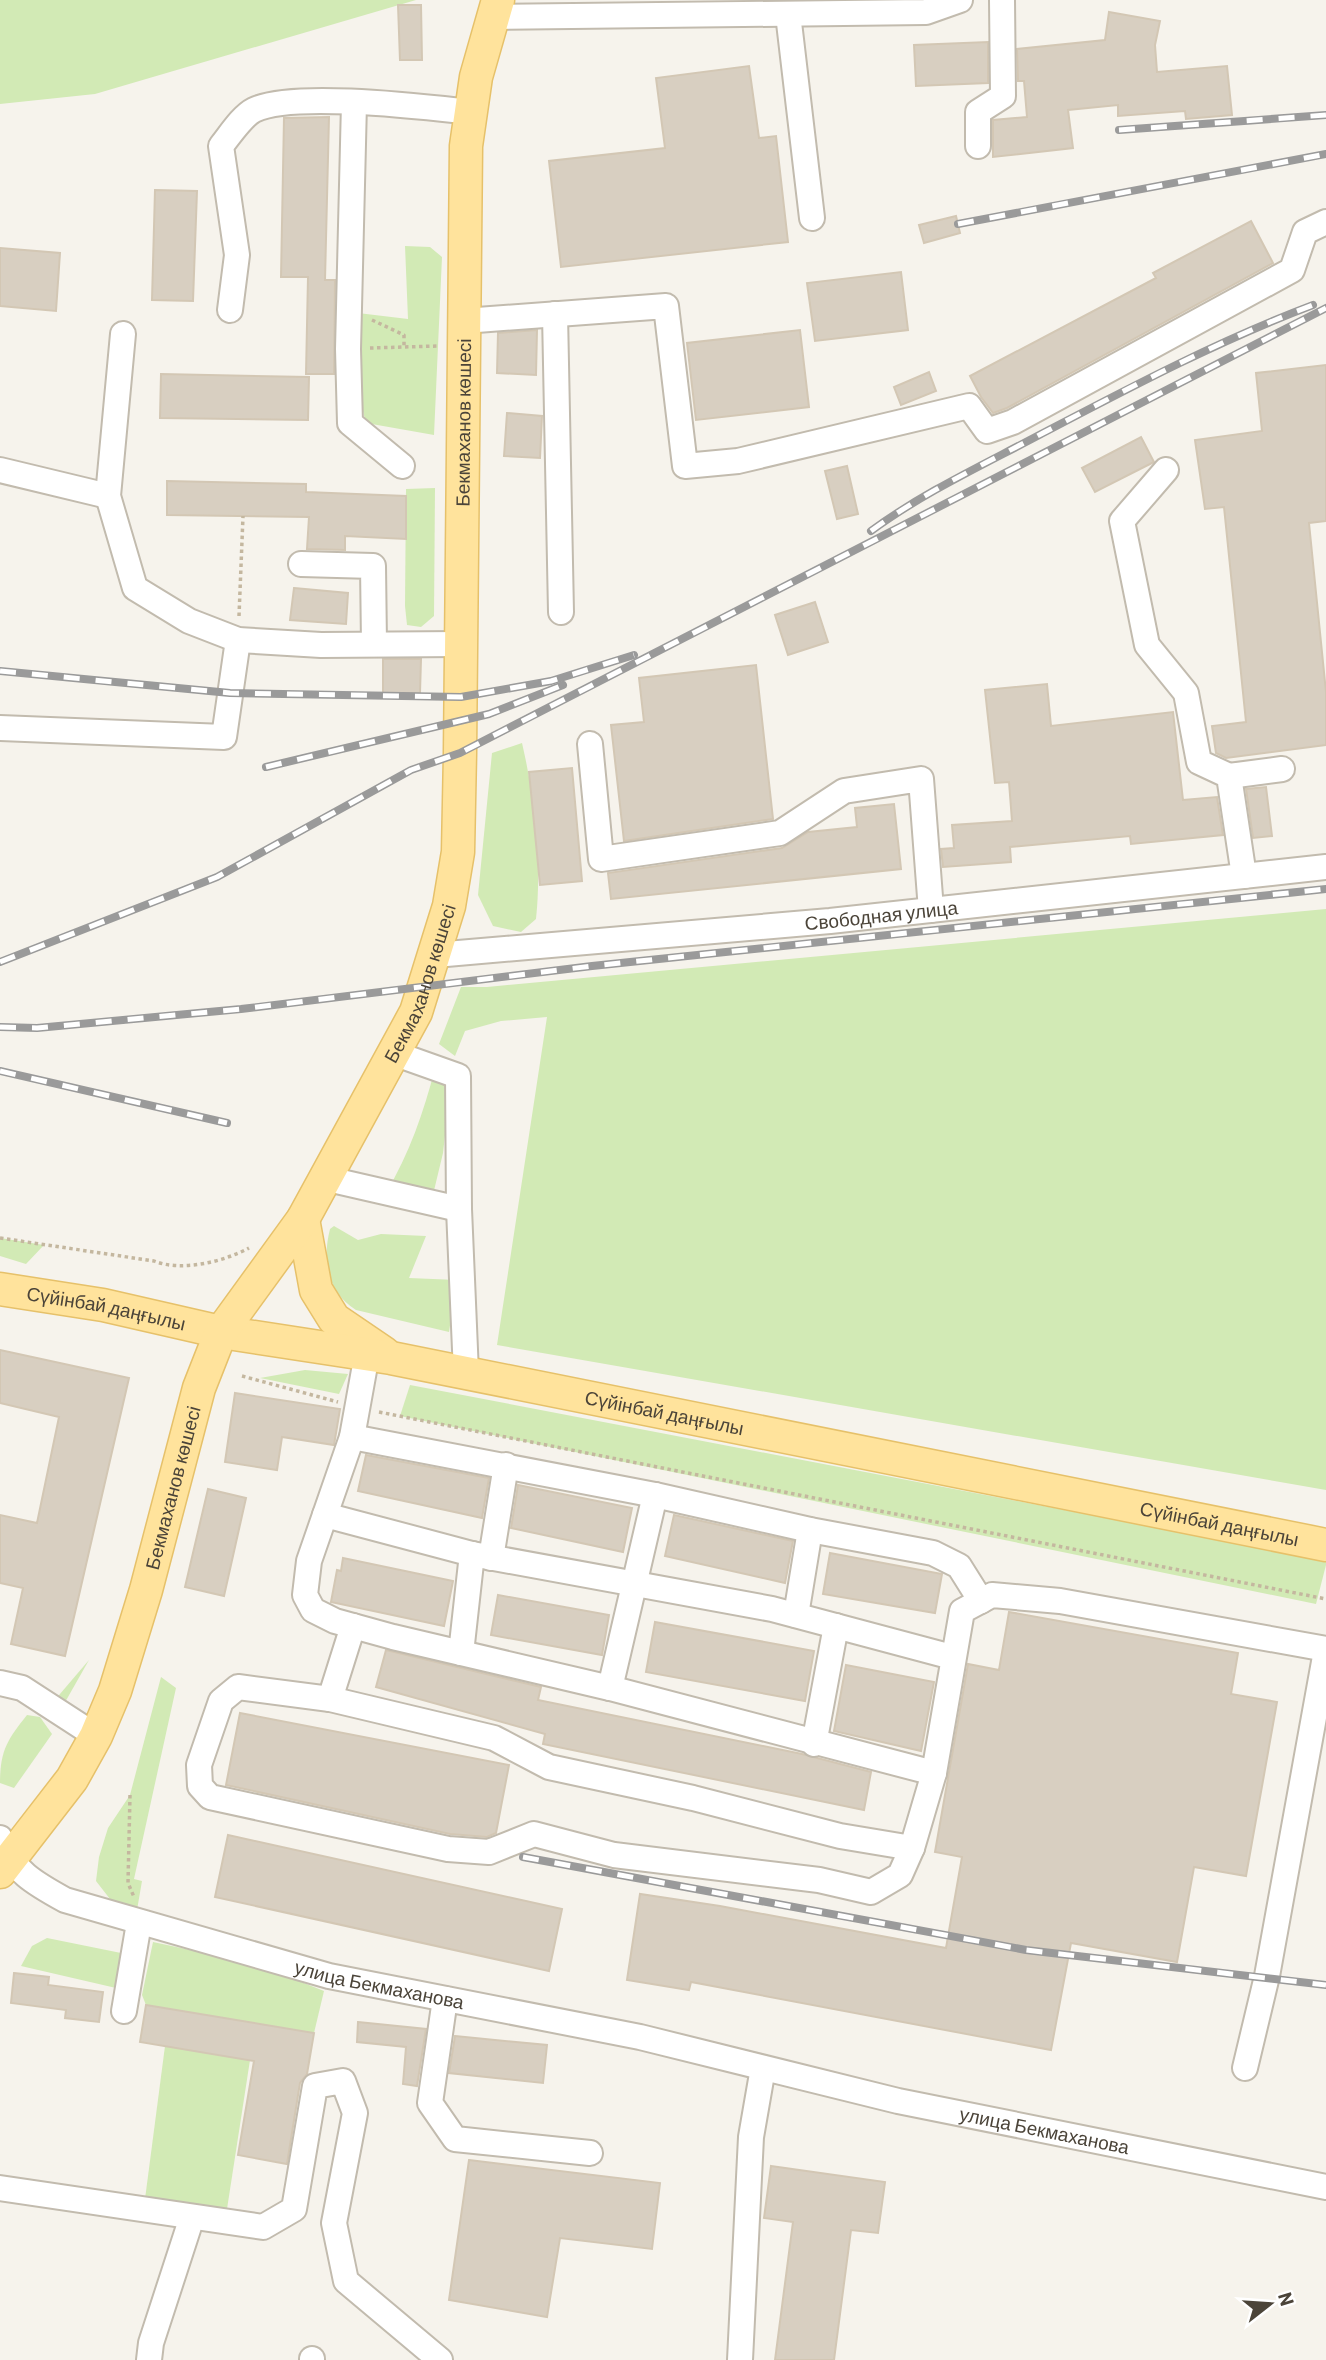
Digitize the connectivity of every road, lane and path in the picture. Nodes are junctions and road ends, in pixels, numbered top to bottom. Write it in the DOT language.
graph roads {
  1 [pos="960,0"];
  2 [pos="1002,0"];
  3 [pos="495,9"];
  4 [pos="788,14"];
  5 [pos="354,103"];
  6 [pos="471,112"];
  7 [pos="978,146"];
  8 [pos="812,218"];
  9 [pos="1326,222"];
  10 [pos="349,309"];
  11 [pos="230,310"];
  12 [pos="555,314"];
  13 [pos="464,320"];
  14 [pos="122,334"];
  15 [pos="438,346"];
  16 [pos="404,347"];
  17 [pos="348,349"];
  18 [pos="402,466"];
  19 [pos="0,470"];
  20 [pos="1166,470"];
  21 [pos="108,496"];
  22 [pos="243,516"];
  23 [pos="301,564"];
  24 [pos="561,612"];
  25 [pos="238,640"];
  26 [pos="461,643"];
  27 [pos="374,644"];
  28 [pos="0,728"];
  29 [pos="590,744"];
  30 [pos="1282,769"];
  31 [pos="1229,776"];
  32 [pos="1326,867"];
  33 [pos="1244,876"];
  34 [pos="931,910"];
  35 [pos="435,955"];
  36 [pos="396,1054"];
  37 [pos="328,1179"];
  38 [pos="459,1209"];
  39 [pos="303,1219"];
  40 [pos="0,1238"];
  41 [pos="250,1248"];
  42 [pos="0,1289"];
  43 [pos="221,1332"];
  44 [pos="379,1356"];
  45 [pos="466,1373"];
  46 [pos="242,1376"];
  47 [pos="357,1408"];
  48 [pos="352,1437"];
  49 [pos="506,1465"];
  50 [pos="655,1495"];
  51 [pos="325,1515"];
  52 [pos="810,1531"];
  53 [pos="1326,1545"];
  54 [pos="482,1556"];
  55 [pos="634,1584"];
  56 [pos="1326,1599"];
  57 [pos="981,1601"];
  58 [pos="796,1615"];
  59 [pos="354,1626"];
  60 [pos="836,1626"];
  61 [pos="1326,1650"];
  62 [pos="461,1653"];
  63 [pos="952,1657"];
  64 [pos="0,1683"];
  65 [pos="610,1688"];
  66 [pos="330,1699"];
  67 [pos="96,1736"];
  68 [pos="814,1744"];
  69 [pos="934,1773"];
  70 [pos="130,1795"];
  71 [pos="912,1848"];
  72 [pos="3,1857"];
  73 [pos="139,1923"];
  74 [pos="445,1999"];
  75 [pos="124,2011"];
  76 [pos="763,2068"];
  77 [pos="1245,2068"];
  78 [pos="590,2153"];
  79 [pos="1326,2187"];
  80 [pos="0,2188"];
  81 [pos="192,2217"];
  82 [pos="149,2360"];
  83 [pos="440,2360"];
  84 [pos="740,2360"];
  1 -- 4 [label="street"];
  2 -- 7 [label="street"];
  3 -- 4 [label="street"];
  3 -- 6 [label="main road, Бекмаханов көшесі"];
  4 -- 8 [label="street"];
  5 -- 6 [label="street"];
  5 -- 10 [label="street"];
  5 -- 11 [label="street"];
  6 -- 13 [label="main road, Бекмаханов көшесі"];
  9 -- 12 [label="street"];
  10 -- 16 [label="path"];
  10 -- 17 [label="street"];
  12 -- 13 [label="street"];
  12 -- 24 [label="street"];
  13 -- 26 [label="main road, Бекмаханов көшесі"];
  14 -- 21 [label="street"];
  15 -- 16 [label="path"];
  16 -- 17 [label="path"];
  17 -- 18 [label="street"];
  19 -- 21 [label="street"];
  20 -- 31 [label="street"];
  21 -- 25 [label="street"];
  22 -- 25 [label="path"];
  23 -- 27 [label="street"];
  25 -- 27 [label="street"];
  25 -- 28 [label="street"];
  26 -- 27 [label="street"];
  26 -- 35 [label="main road, Бекмаханов көшесі"];
  29 -- 34 [label="street"];
  30 -- 31 [label="street"];
  31 -- 33 [label="street"];
  32 -- 33 [label="street, Свободная улица"];
  33 -- 34 [label="street, Свободная улица"];
  34 -- 35 [label="street, Свободная улица"];
  35 -- 36 [label="main road, Бекмаханов көшесі"];
  36 -- 37 [label="main road, Бекмаханов көшесі"];
  36 -- 38 [label="street"];
  37 -- 38 [label="street"];
  37 -- 39 [label="main road, Бекмаханов көшесі"];
  38 -- 45 [label="street"];
  39 -- 43 [label="main road, Бекмаханов көшесі"];
  39 -- 44 [label="main road"];
  40 -- 41 [label="path"];
  42 -- 43 [label="main road, Сүйінбай даңғылы"];
  43 -- 44 [label="main road, Сүйінбай даңғылы"];
  43 -- 67 [label="main road, Бекмаханов көшесі"];
  44 -- 45 [label="main road, Сүйінбай даңғылы"];
  44 -- 47 [label="street"];
  45 -- 53 [label="main road, Сүйінбай даңғылы"];
  46 -- 47 [label="path"];
  47 -- 48 [label="street"];
  47 -- 56 [label="path"];
  48 -- 49 [label="street"];
  48 -- 51 [label="street"];
  49 -- 50 [label="street"];
  49 -- 54 [label="street"];
  50 -- 52 [label="street"];
  50 -- 55 [label="street"];
  51 -- 54 [label="street"];
  51 -- 59 [label="street"];
  52 -- 57 [label="street"];
  52 -- 58 [label="street"];
  54 -- 55 [label="street"];
  54 -- 62 [label="street"];
  55 -- 58 [label="street"];
  55 -- 65 [label="street"];
  57 -- 61 [label="street"];
  57 -- 63 [label="street"];
  58 -- 60 [label="street"];
  59 -- 62 [label="street"];
  59 -- 66 [label="street"];
  60 -- 63 [label="street"];
  60 -- 68 [label="street"];
  61 -- 77 [label="street"];
  62 -- 65 [label="street"];
  63 -- 69 [label="street"];
  64 -- 67 [label="street"];
  65 -- 68 [label="street"];
  66 -- 71 [label="street"];
  66 -- 71 [label="street"];
  67 -- 72 [label="main road, Бекмаханов көшесі"];
  68 -- 69 [label="street"];
  69 -- 71 [label="street"];
  70 -- 73 [label="path"];
  72 -- 73 [label="street, улица Бекмаханова"];
  73 -- 74 [label="street, улица Бекмаханова"];
  73 -- 75 [label="street"];
  74 -- 76 [label="street, улица Бекмаханова"];
  74 -- 78 [label="street"];
  76 -- 79 [label="street, улица Бекмаханова"];
  76 -- 84 [label="street"];
  80 -- 81 [label="street"];
  81 -- 82 [label="street"];
  81 -- 83 [label="street"];
}
